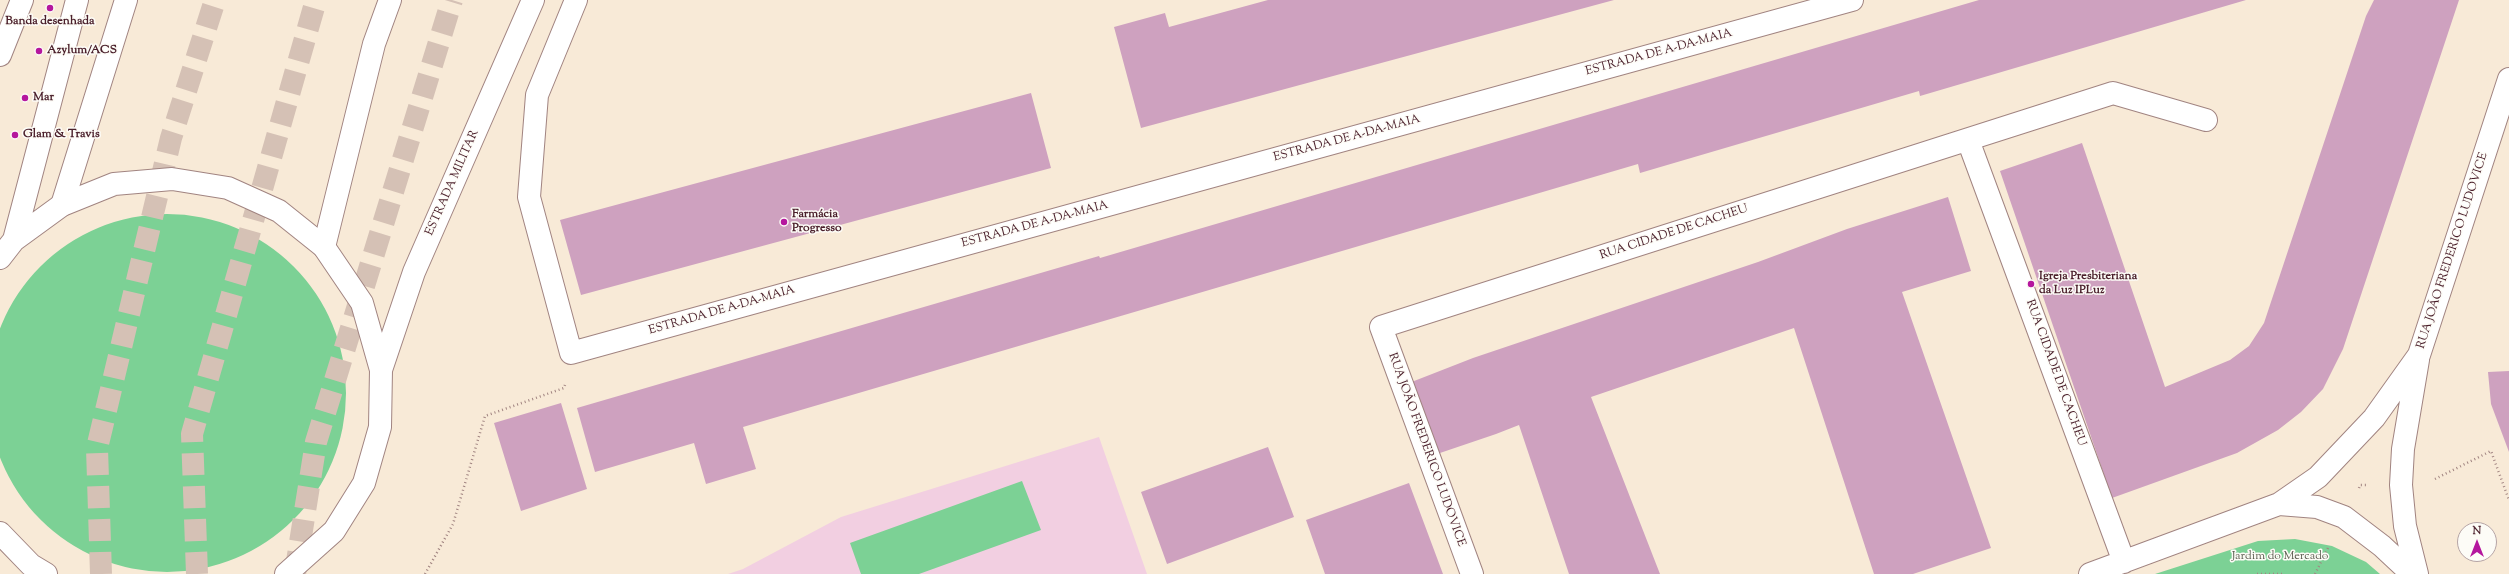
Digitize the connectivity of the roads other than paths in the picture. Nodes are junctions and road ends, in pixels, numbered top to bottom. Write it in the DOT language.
graph roads {
  1 [pos="22,0"];
  2 [pos="77,0"];
  3 [pos="126,0"];
  4 [pos="390,0"];
  5 [pos="533,0"];
  6 [pos="576,0"];
  7 [pos="1852,0"];
  8 [pos="0,54"];
  9 [pos="2509,79"];
  10 [pos="2206,120"];
  11 [pos="1968,140"];
  12 [pos="62,205"];
  13 [pos="14,240"];
  14 [pos="324,247"];
  15 [pos="0,258"];
  16 [pos="1381,327"];
  17 [pos="2419,354"];
  18 [pos="381,370"];
  19 [pos="2279,504"];
  20 [pos="0,533"];
  21 [pos="2124,562"];
  22 [pos="46,574"];
  23 [pos="286,574"];
  24 [pos="1472,574"];
  25 [pos="2090,574"];
  26 [pos="2412,574"];
  27 [pos="2417,574"];
  1 -- 8 [label="main road"];
  2 -- 13 [label="main road"];
  3 -- 12 [label="main road"];
  4 -- 14 [label="main road"];
  5 -- 18 [label="main road, ESTRADA MILITAR"];
  6 -- 7 [label="main road, ESTRADA DE A-DA-MAIA"];
  9 -- 17 [label="main road, RUA JOÃO FREDERICO LUDOVICE"];
  10 -- 11 [label="main road, RUA CIDADE DE CACHEU"];
  11 -- 16 [label="main road, RUA CIDADE DE CACHEU"];
  11 -- 21 [label="main road, RUA CIDADE DE CACHEU"];
  12 -- 13 [label="main road"];
  12 -- 14 [label="main road"];
  13 -- 15 [label="main road"];
  14 -- 18 [label="main road"];
  16 -- 24 [label="main road, RUA JOÃO FREDERICO LUDOVICE"];
  17 -- 19 [label="main road, RUA JOÃO FREDERICO LUDOVICE"];
  17 -- 27 [label="main road"];
  18 -- 23 [label="main road"];
  19 -- 21 [label="main road, RUA JOÃO FREDERICO LUDOVICE"];
  19 -- 26 [label="main road"];
  20 -- 22 [label="main road"];
  21 -- 25 [label="main road, RUA JOÃO FREDERICO LUDOVICE"];
}
